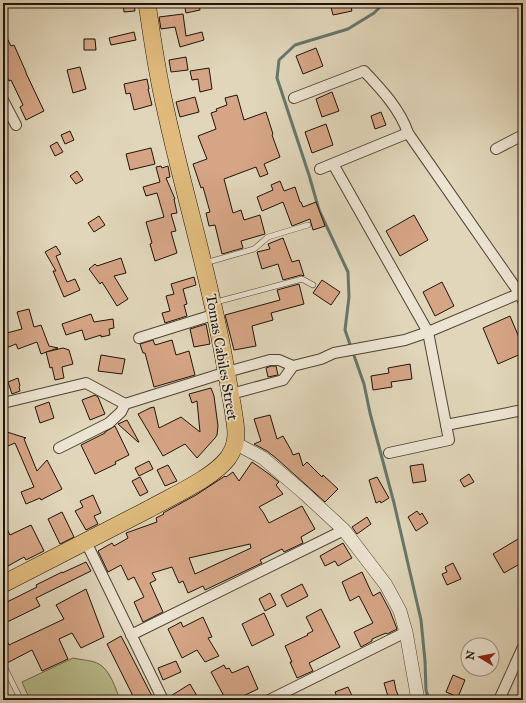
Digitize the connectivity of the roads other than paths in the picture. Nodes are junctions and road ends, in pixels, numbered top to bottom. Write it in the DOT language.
graph roads {
  1 [pos="147,3"];
  2 [pos="294,98"];
  3 [pos="3,100"];
  4 [pos="16,125"];
  5 [pos="408,133"];
  6 [pos="522,136"];
  7 [pos="496,149"];
  8 [pos="333,164"];
  9 [pos="320,169"];
  10 [pos="308,225"];
  11 [pos="204,264"];
  12 [pos="313,285"];
  13 [pos="522,295"];
  14 [pos="214,309"];
  15 [pos="428,332"];
  16 [pos="139,338"];
  17 [pos="293,366"];
  18 [pos="227,372"];
  19 [pos="231,394"];
  20 [pos="3,403"];
  21 [pos="125,404"];
  22 [pos="523,410"];
  23 [pos="446,425"];
  24 [pos="235,443"];
  25 [pos="59,448"];
  26 [pos="389,453"];
  27 [pos="344,530"];
  28 [pos="86,542"];
  29 [pos="3,584"];
  30 [pos="406,632"];
  31 [pos="131,635"];
  32 [pos="523,647"];
  33 [pos="3,664"];
  34 [pos="21,700"];
  35 [pos="163,700"];
  36 [pos="269,700"];
  37 [pos="418,700"];
  38 [pos="499,700"];
  1 -- 11 [label="main road, Tomas Cabiles Street"];
  2 -- 5 [label="street"];
  3 -- 4 [label="street"];
  5 -- 8 [label="street"];
  5 -- 13 [label="street"];
  6 -- 7 [label="street"];
  8 -- 9 [label="street"];
  8 -- 15 [label="street"];
  10 -- 11 [label="lane"];
  11 -- 14 [label="main road, Tomas Cabiles Street"];
  12 -- 14 [label="lane"];
  13 -- 15 [label="street"];
  14 -- 16 [label="street"];
  14 -- 18 [label="main road, Tomas Cabiles Street"];
  15 -- 17 [label="street"];
  15 -- 23 [label="street"];
  17 -- 18 [label="street"];
  17 -- 19 [label="street"];
  18 -- 19 [label="main road, Tomas Cabiles Street"];
  18 -- 21 [label="street"];
  19 -- 24 [label="main road, Tomas Cabiles Street"];
  20 -- 21 [label="street"];
  21 -- 25 [label="street"];
  22 -- 23 [label="street"];
  23 -- 26 [label="street"];
  24 -- 27 [label="street"];
  24 -- 28 [label="main road, Tomas Cabiles Street"];
  27 -- 30 [label="street"];
  27 -- 31 [label="street"];
  28 -- 29 [label="main road, Tomas Cabiles Street"];
  28 -- 31 [label="street"];
  30 -- 36 [label="street"];
  30 -- 37 [label="street"];
  31 -- 35 [label="street"];
  32 -- 38 [label="street"];
  33 -- 34 [label="lane"];
}
